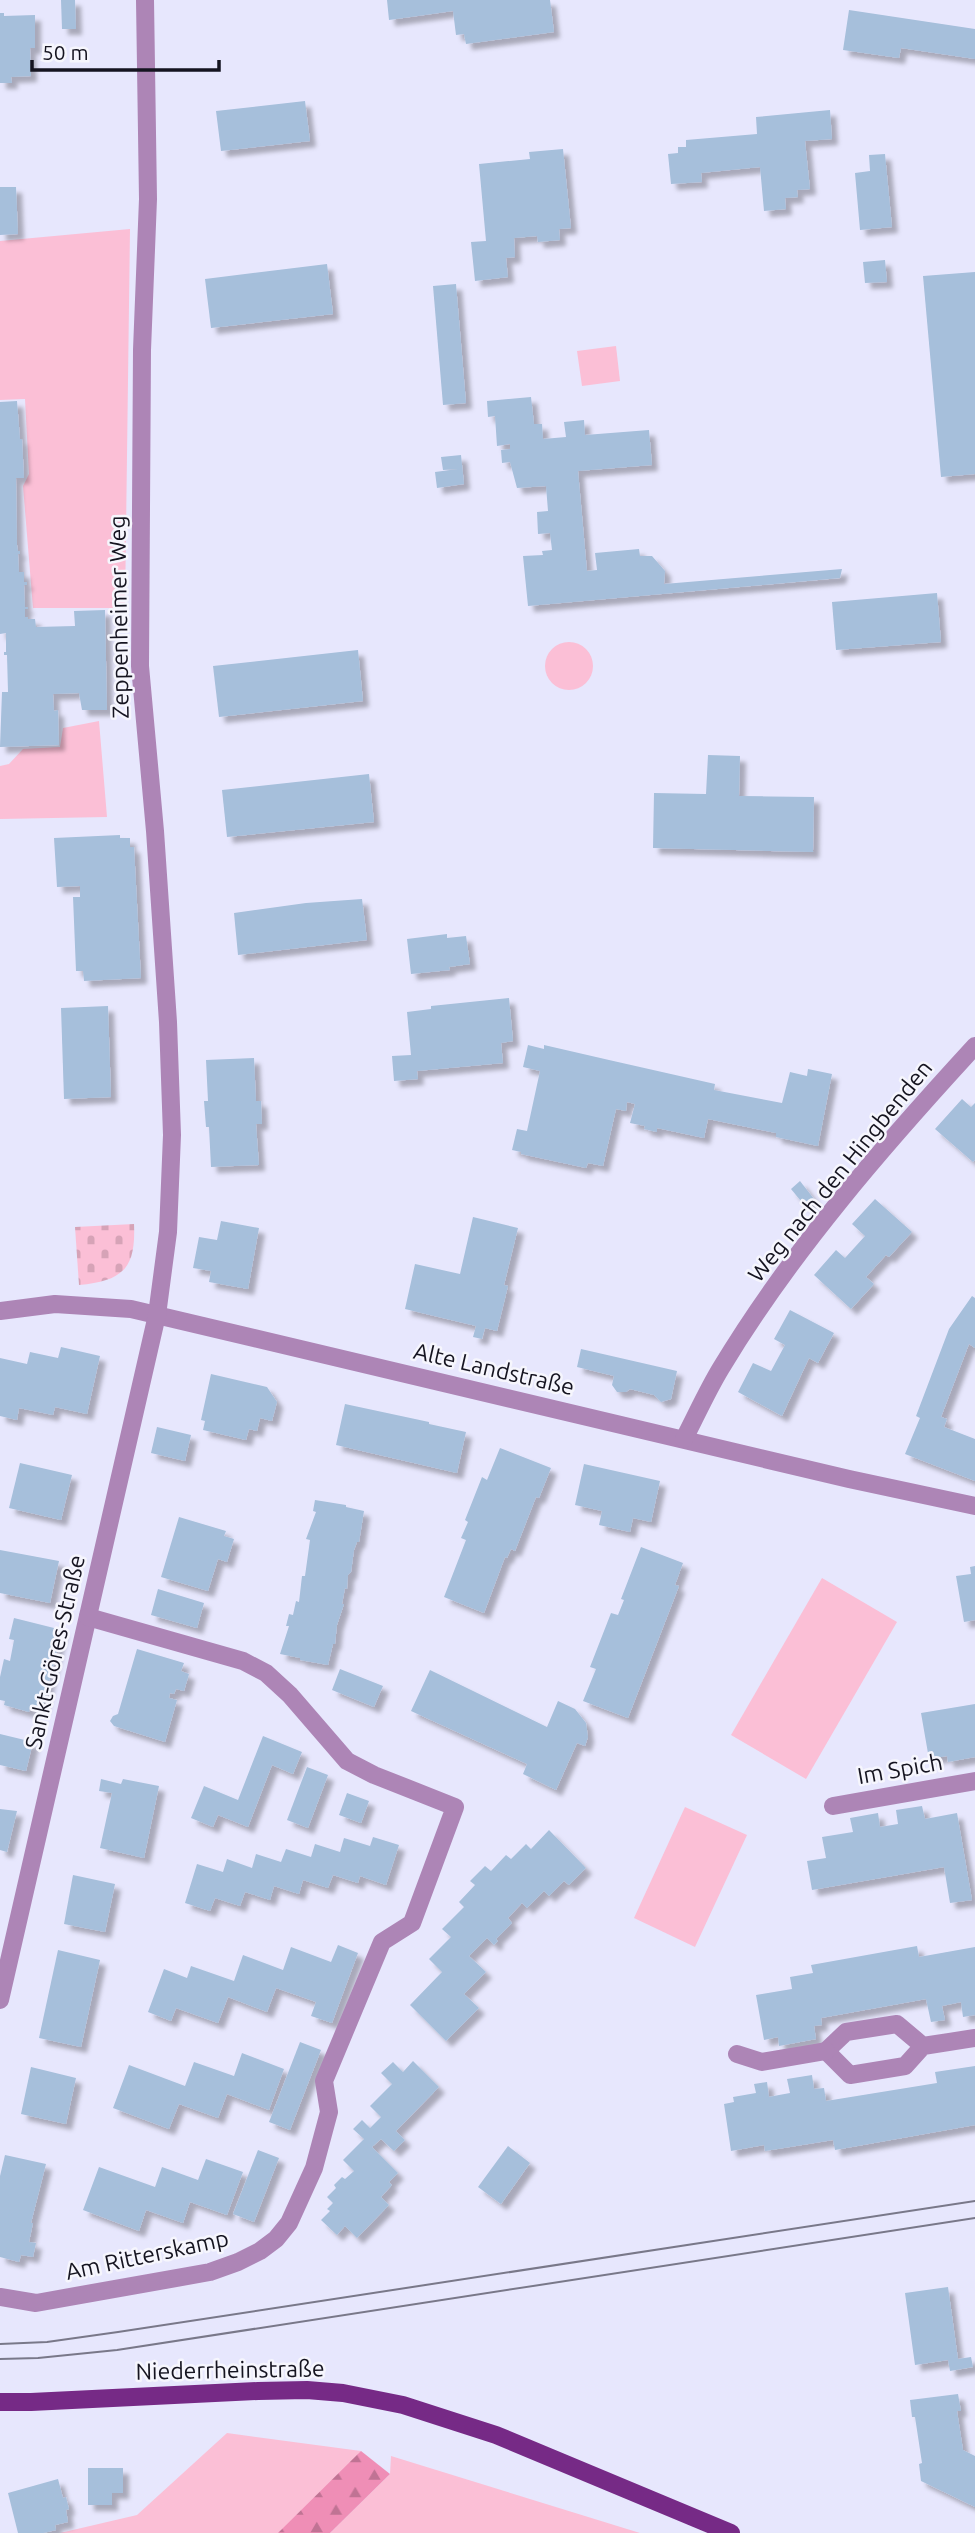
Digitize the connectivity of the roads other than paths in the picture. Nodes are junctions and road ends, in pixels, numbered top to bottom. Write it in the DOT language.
graph roads {
  1 [pos="145,0"];
  2 [pos="975,1046"];
  3 [pos="0,1311"];
  4 [pos="157,1315"];
  5 [pos="684,1439"];
  6 [pos="975,1506"];
  7 [pos="88,1616"];
  8 [pos="975,1781"];
  9 [pos="833,1806"];
  10 [pos="0,2000"];
  11 [pos="975,2038"];
  12 [pos="923,2046"];
  13 [pos="826,2051"];
  14 [pos="737,2054"];
  15 [pos="0,2297"];
  16 [pos="0,2402"];
  17 [pos="730,2533"];
  1 -- 4 [label="street, Zeppenheimer Weg"];
  2 -- 5 [label="street, Weg nach den Hingbenden"];
  3 -- 4 [label="street, Alte Landstraße"];
  4 -- 5 [label="street, Alte Landstraße"];
  4 -- 7 [label="street, Sankt-Göres-Straße"];
  5 -- 6 [label="street, Alte Landstraße"];
  7 -- 10 [label="street, Sankt-Göres-Straße"];
  7 -- 15 [label="street, Am Ritterskamp"];
  8 -- 9 [label="street, Im Spich"];
  11 -- 12 [label="street"];
  12 -- 13 [label="street"];
  12 -- 13 [label="street"];
  13 -- 14 [label="street"];
  16 -- 17 [label="main road, Niederrheinstraße"];
}
